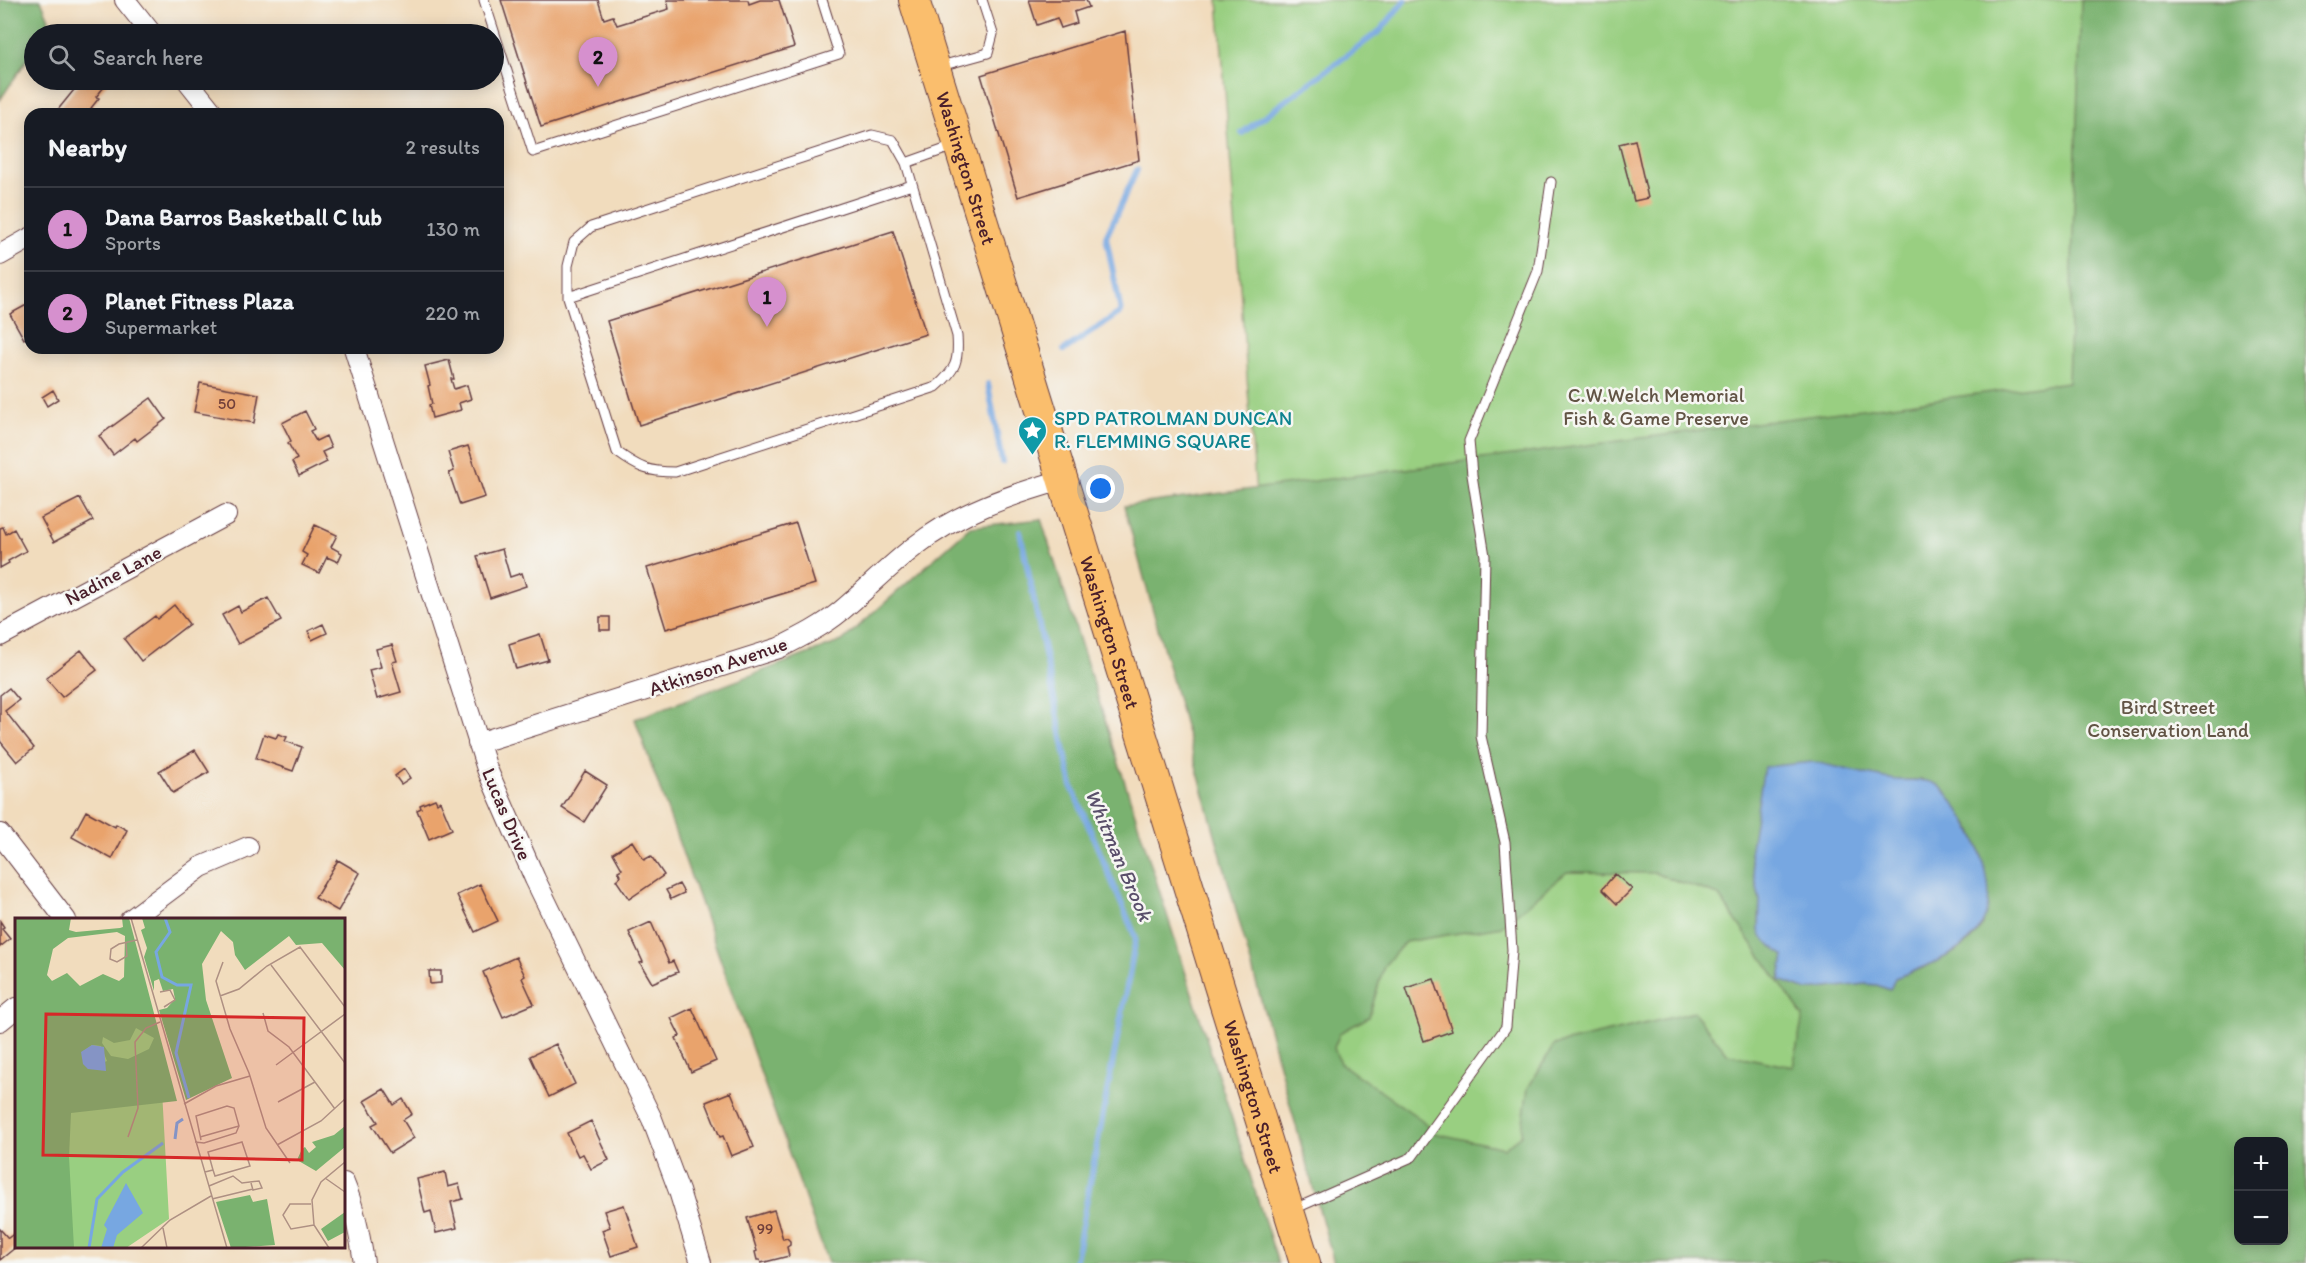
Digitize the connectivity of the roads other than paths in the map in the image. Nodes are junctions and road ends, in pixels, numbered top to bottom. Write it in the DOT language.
graph roads {
  1 [pos="124,0"];
  2 [pos="484,0"];
  3 [pos="822,0"];
  4 [pos="914,0"];
  5 [pos="982,0"];
  6 [pos="144,24"];
  7 [pos="492,24"];
  8 [pos="504,62"];
  9 [pos="935,68"];
  10 [pos="195,90"];
  11 [pos="209,108"];
  12 [pos="959,144"];
  13 [pos="906,163"];
  14 [pos="1551,182"];
  15 [pos="912,185"];
  16 [pos="24,241"];
  17 [pos="0,255"];
  18 [pos="567,297"];
  19 [pos="356,354"];
  20 [pos="1062,480"];
  21 [pos="226,514"];
  22 [pos="0,636"];
  23 [pos="478,743"];
  24 [pos="0,834"];
  25 [pos="248,847"];
  26 [pos="64,918"];
  27 [pos="133,918"];
  28 [pos="15,1009"];
  29 [pos="0,1021"];
  30 [pos="345,1185"];
  31 [pos="1290,1211"];
  32 [pos="364,1263"];
  33 [pos="700,1263"];
  34 [pos="1305,1263"];
  1 -- 6 [label="street"];
  2 -- 7 [label="lane"];
  3 -- 8 [label="lane"];
  4 -- 9 [label="main road, Washington Street"];
  5 -- 9 [label="lane"];
  9 -- 12 [label="main road, Washington Street"];
  10 -- 11 [label="street"];
  12 -- 13 [label="lane"];
  12 -- 20 [label="main road, Washington Street"];
  13 -- 15 [label="lane"];
  13 -- 18 [label="lane"];
  14 -- 31 [label="lane"];
  15 -- 18 [label="lane"];
  15 -- 18 [label="lane"];
  16 -- 17 [label="street"];
  19 -- 23 [label="street, Lucas Drive"];
  20 -- 23 [label="street, Atkinson Avenue"];
  20 -- 31 [label="main road, Washington Street"];
  21 -- 22 [label="street, Nadine Lane"];
  23 -- 33 [label="street, Lucas Drive"];
  24 -- 26 [label="street"];
  25 -- 27 [label="street"];
  28 -- 29 [label="street"];
  30 -- 32 [label="street"];
  31 -- 34 [label="main road, Washington Street"];
}
